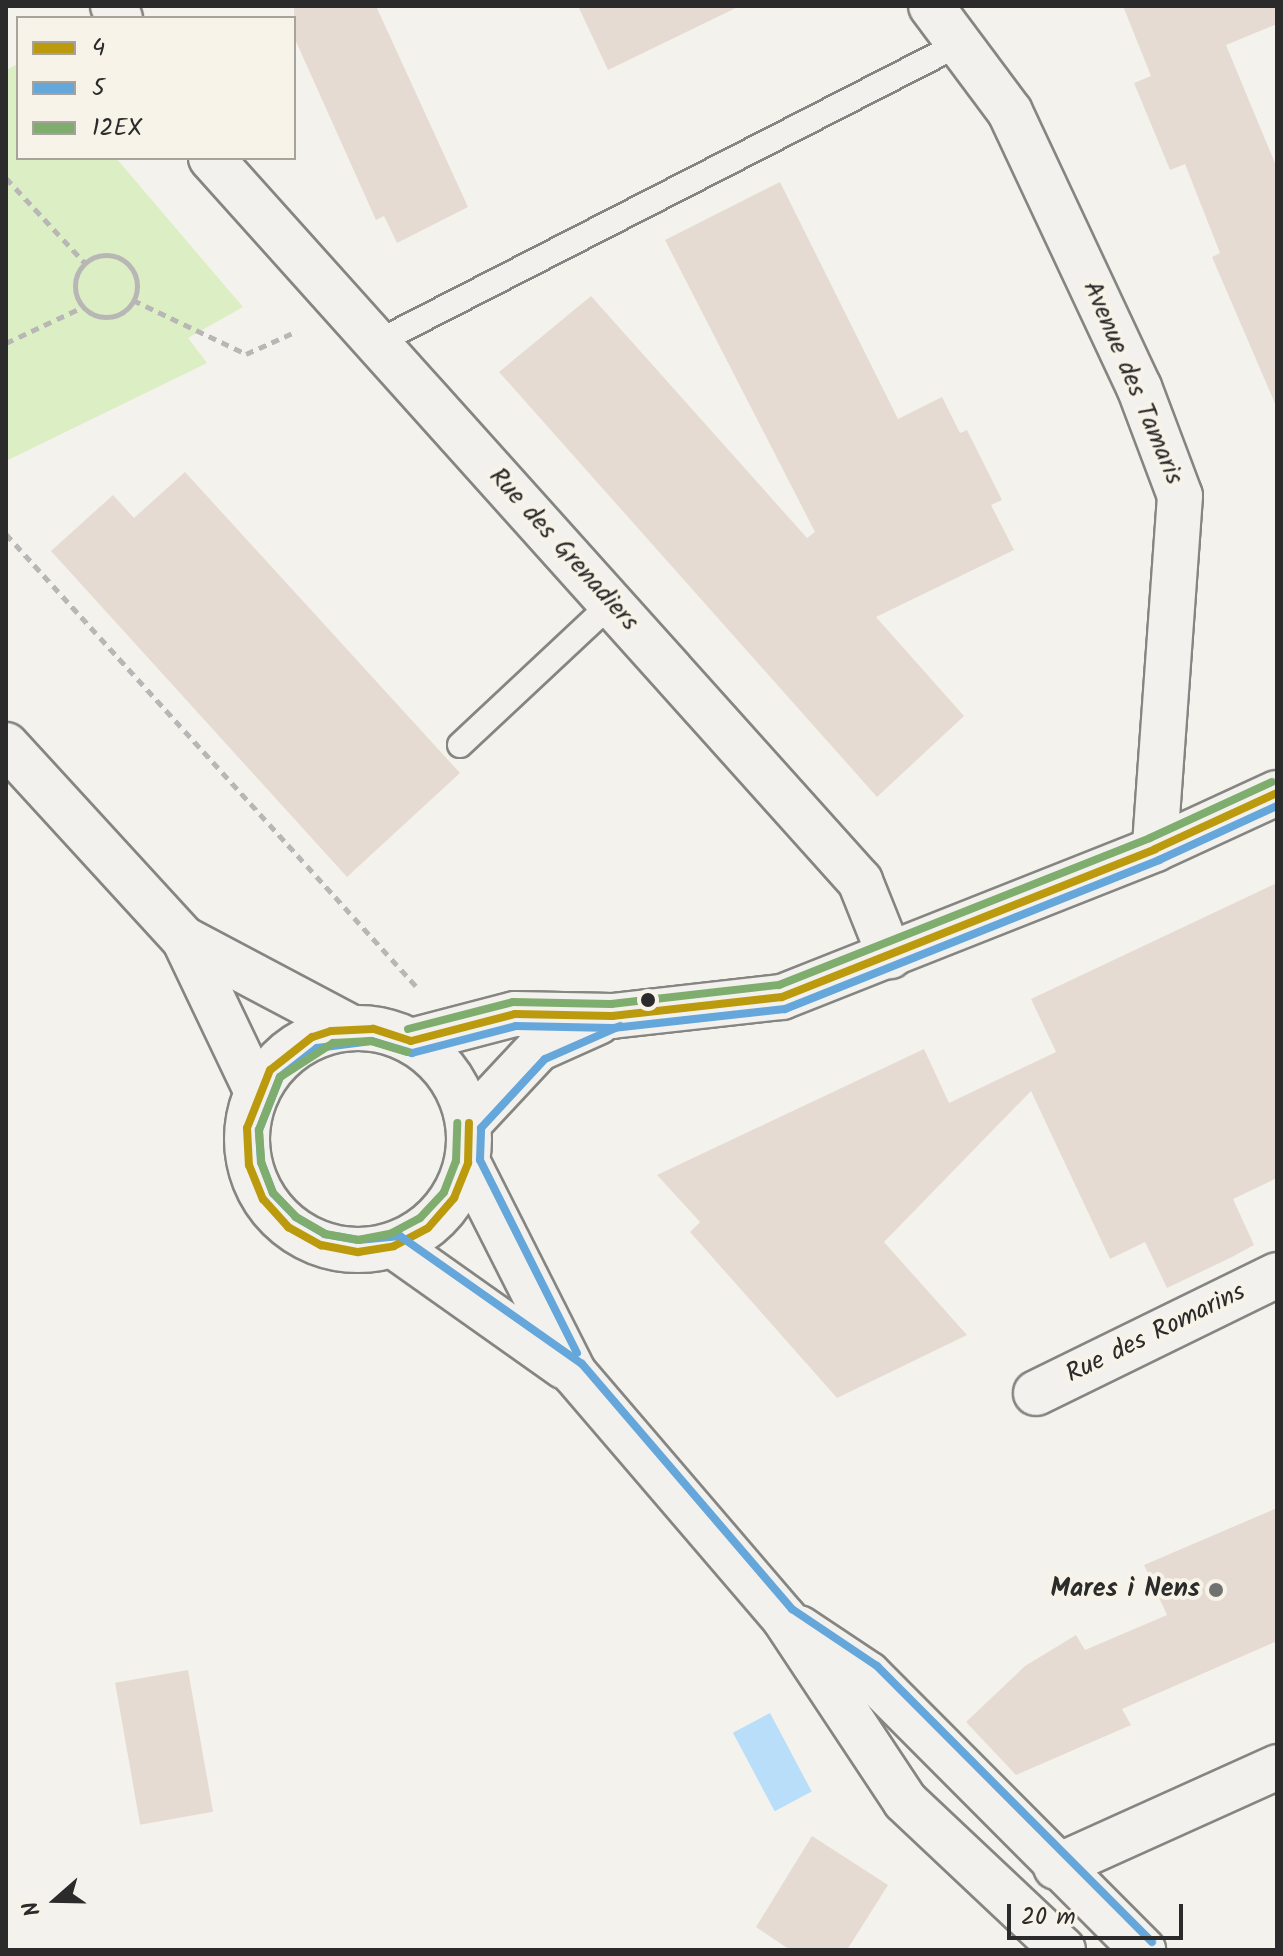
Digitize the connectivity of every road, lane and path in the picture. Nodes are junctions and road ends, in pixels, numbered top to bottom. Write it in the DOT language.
graph roads {
  1 [pos="931,6"];
  2 [pos="959,44"];
  3 [pos="213,160"];
  4 [pos="6,178"];
  5 [pos="84,262"];
  6 [pos="133,300"];
  7 [pos="83,307"];
  8 [pos="345,309"];
  9 [pos="6,343"];
  10 [pos="376,343"];
  11 [pos="6,534"];
  12 [pos="612,603"];
  13 [pos="6,745"];
  14 [pos="460,745"];
  15 [pos="1277,793"];
  16 [pos="1155,849"];
  17 [pos="184,939"];
  18 [pos="890,956"];
  19 [pos="421,992"];
  20 [pos="612,1016"];
  21 [pos="352,1028"];
  22 [pos="411,1041"];
  23 [pos="257,1092"];
  24 [pos="469,1143"];
  25 [pos="394,1246"];
  26 [pos="1277,1275"];
  27 [pos="574,1373"];
  28 [pos="1036,1393"];
  29 [pos="784,1618"];
  30 [pos="1277,1767"];
  31 [pos="1056,1867"];
  32 [pos="1063,1950"];
  33 [pos="1143,1950"];
  1 -- 2 [label="street, Avenue des Tamaris"];
  2 -- 10 [label="lane"];
  2 -- 16 [label="street, Avenue des Tamaris"];
  3 -- 8 [label="street, Rue des Grenadiers"];
  4 -- 5 [label="path"];
  5 -- 6 [label="path"];
  5 -- 7 [label="path"];
  6 -- 7 [label="path"];
  6 -- 8 [label="path"];
  7 -- 9 [label="path"];
  8 -- 10 [label="street, Rue des Grenadiers"];
  10 -- 12 [label="street, Rue des Grenadiers"];
  11 -- 19 [label="path"];
  12 -- 14 [label="lane"];
  12 -- 18 [label="street, Rue des Grenadiers"];
  13 -- 17 [label="street"];
  15 -- 16 [label="street"];
  16 -- 18 [label="street"];
  17 -- 21 [label="street"];
  17 -- 23 [label="street"];
  18 -- 20 [label="street"];
  20 -- 22 [label="street"];
  20 -- 24 [label="street"];
  21 -- 22 [label="street"];
  21 -- 23 [label="street"];
  22 -- 24 [label="street"];
  23 -- 25 [label="street"];
  24 -- 25 [label="street"];
  24 -- 27 [label="street"];
  25 -- 27 [label="street"];
  26 -- 28 [label="street, Rue des Romarins"];
  27 -- 29 [label="street"];
  29 -- 31 [label="street"];
  29 -- 32 [label="street"];
  30 -- 31 [label="street"];
  31 -- 33 [label="street"];
}
